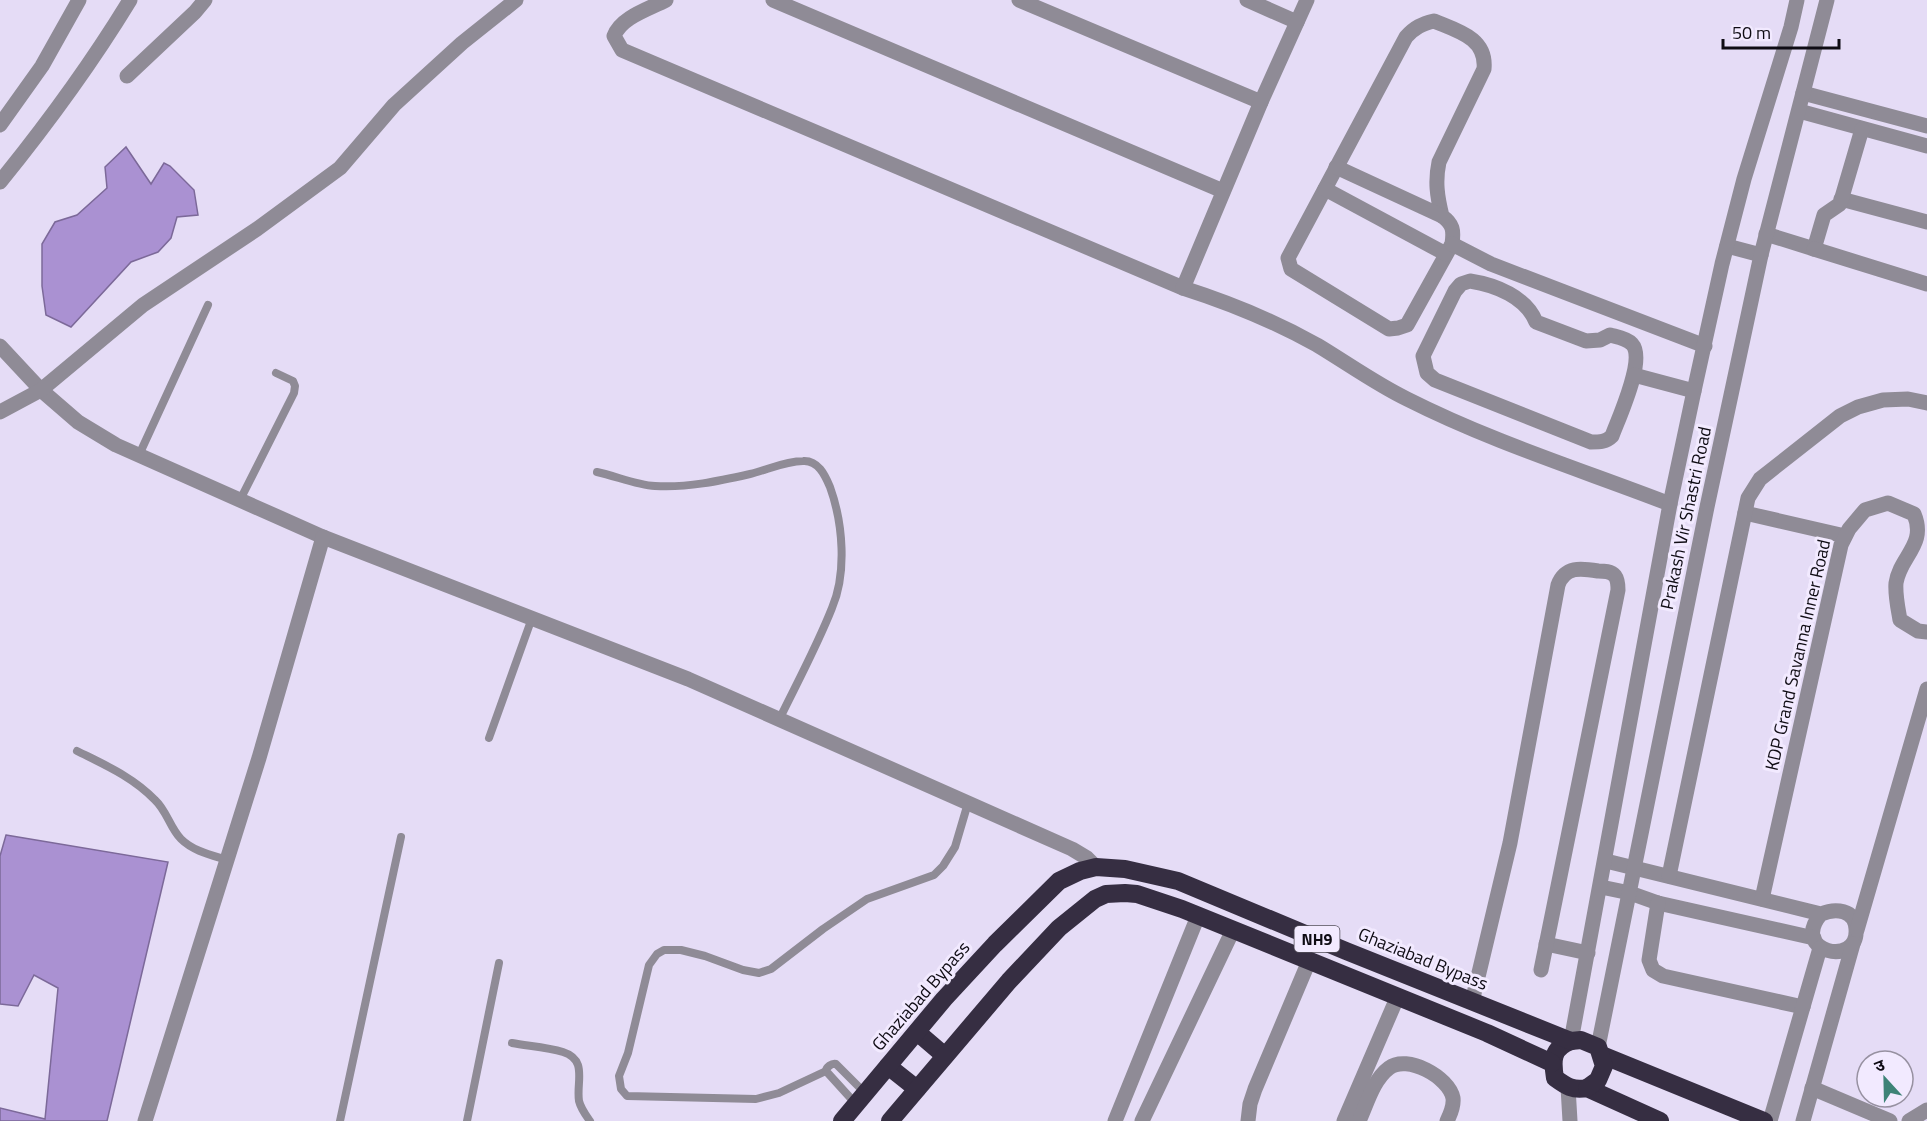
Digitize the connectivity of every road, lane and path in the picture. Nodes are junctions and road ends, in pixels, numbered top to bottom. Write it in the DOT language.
graph roads {
  1 [pos="79,0"];
  2 [pos="130,0"];
  3 [pos="205,0"];
  4 [pos="516,0"];
  5 [pos="666,0"];
  6 [pos="773,0"];
  7 [pos="1019,0"];
  8 [pos="1246,0"];
  9 [pos="1307,0"];
  10 [pos="1797,0"];
  11 [pos="1827,0"];
  12 [pos="1297,22"];
  13 [pos="127,76"];
  14 [pos="1803,93"];
  15 [pos="1261,102"];
  16 [pos="1799,111"];
  17 [pos="0,125"];
  18 [pos="1927,126"];
  19 [pos="1862,129"];
  20 [pos="1927,146"];
  21 [pos="1336,167"];
  22 [pos="0,182"];
  23 [pos="1325,189"];
  24 [pos="1223,191"];
  25 [pos="1841,199"];
  26 [pos="1442,216"];
  27 [pos="1927,222"];
  28 [pos="1766,234"];
  29 [pos="1727,246"];
  30 [pos="1449,249"];
  31 [pos="1814,249"];
  32 [pos="1761,255"];
  33 [pos="1927,284"];
  34 [pos="1183,288"];
  35 [pos="207,305"];
  36 [pos="0,346"];
  37 [pos="1705,346"];
  38 [pos="276,373"];
  39 [pos="1634,375"];
  40 [pos="41,390"];
  41 [pos="1695,391"];
  42 [pos="1927,403"];
  43 [pos="0,412"];
  44 [pos="139,455"];
  45 [pos="597,472"];
  46 [pos="240,500"];
  47 [pos="1670,504"];
  48 [pos="1745,513"];
  49 [pos="1845,536"];
  50 [pos="323,537"];
  51 [pos="532,618"];
  52 [pos="1927,632"];
  53 [pos="1927,689"];
  54 [pos="779,720"];
  55 [pos="489,738"];
  56 [pos="77,751"];
  57 [pos="968,803"];
  58 [pos="401,837"];
  59 [pos="227,860"];
  60 [pos="1606,861"];
  61 [pos="1096,867"];
  62 [pos="1636,868"];
  63 [pos="1669,876"];
  64 [pos="1601,887"];
  65 [pos="1630,893"];
  66 [pos="1762,899"];
  67 [pos="1658,903"];
  68 [pos="1821,914"];
  69 [pos="1198,915"];
  70 [pos="1233,930"];
  71 [pos="1855,937"];
  72 [pos="1817,943"];
  73 [pos="1546,944"];
  74 [pos="1588,953"];
  75 [pos="1309,961"];
  76 [pos="499,963"];
  77 [pos="1541,970"];
  78 [pos="1397,998"];
  79 [pos="1472,1002"];
  80 [pos="1803,1007"];
  81 [pos="917,1032"];
  82 [pos="1571,1041"];
  83 [pos="512,1043"];
  84 [pos="1600,1051"];
  85 [pos="945,1056"];
  86 [pos="1552,1063"];
  87 [pos="888,1066"];
  88 [pos="826,1071"];
  89 [pos="1568,1087"];
  90 [pos="1587,1088"];
  91 [pos="1812,1088"];
  92 [pos="917,1089"];
  93 [pos="861,1099"];
  94 [pos="1927,1110"];
  95 [pos="146,1121"];
  96 [pos="340,1121"];
  97 [pos="467,1121"];
  98 [pos="590,1121"];
  99 [pos="842,1121"];
  100 [pos="890,1121"];
  101 [pos="1114,1121"];
  102 [pos="1142,1121"];
  103 [pos="1248,1121"];
  104 [pos="1344,1121"];
  105 [pos="1359,1121"];
  106 [pos="1447,1121"];
  107 [pos="1570,1121"];
  108 [pos="1660,1121"];
  109 [pos="1764,1121"];
  110 [pos="1770,1121"];
  111 [pos="1803,1121"];
  112 [pos="1890,1121"];
  113 [pos="1909,1121"];
  1 -- 17 [label="street"];
  2 -- 22 [label="street"];
  3 -- 13 [label="street"];
  4 -- 40 [label="street"];
  5 -- 34 [label="street"];
  6 -- 24 [label="street"];
  7 -- 15 [label="street"];
  8 -- 12 [label="street"];
  9 -- 12 [label="street"];
  10 -- 29 [label="street, Prakash Vir Shastri Road"];
  11 -- 14 [label="street, Prakash Vir Shastri Road"];
  12 -- 15 [label="street"];
  14 -- 16 [label="street, Prakash Vir Shastri Road"];
  14 -- 18 [label="street"];
  15 -- 24 [label="street"];
  16 -- 19 [label="street"];
  16 -- 28 [label="street, Prakash Vir Shastri Road"];
  19 -- 20 [label="street"];
  19 -- 25 [label="street"];
  21 -- 23 [label="street"];
  21 -- 26 [label="street"];
  21 -- 26 [label="street"];
  23 -- 30 [label="street"];
  23 -- 30 [label="street"];
  24 -- 34 [label="street"];
  25 -- 27 [label="street"];
  25 -- 31 [label="street"];
  26 -- 30 [label="street"];
  28 -- 31 [label="street"];
  28 -- 32 [label="street, Prakash Vir Shastri Road"];
  29 -- 32 [label="street"];
  29 -- 37 [label="street, Prakash Vir Shastri Road"];
  30 -- 37 [label="street"];
  31 -- 33 [label="street"];
  32 -- 62 [label="street, Prakash Vir Shastri Road"];
  34 -- 47 [label="street"];
  35 -- 44 [label="lane"];
  36 -- 40 [label="street"];
  37 -- 41 [label="street, Prakash Vir Shastri Road"];
  38 -- 46 [label="lane"];
  39 -- 39 [label="street"];
  39 -- 41 [label="street"];
  40 -- 43 [label="street"];
  40 -- 44 [label="street"];
  41 -- 47 [label="street, Prakash Vir Shastri Road"];
  42 -- 48 [label="street"];
  44 -- 46 [label="street"];
  45 -- 54 [label="lane"];
  46 -- 50 [label="street"];
  47 -- 60 [label="street, Prakash Vir Shastri Road"];
  48 -- 49 [label="street"];
  48 -- 63 [label="street"];
  49 -- 52 [label="street, KDP Grand Savanna Inner Road"];
  49 -- 66 [label="street, KDP Grand Savanna Inner Road"];
  50 -- 51 [label="street"];
  50 -- 59 [label="street"];
  51 -- 54 [label="street"];
  51 -- 55 [label="lane"];
  53 -- 71 [label="street"];
  54 -- 57 [label="street"];
  56 -- 59 [label="lane"];
  57 -- 61 [label="street"];
  57 -- 88 [label="lane"];
  58 -- 96 [label="lane"];
  59 -- 95 [label="street"];
  60 -- 62 [label="street"];
  60 -- 64 [label="street, Prakash Vir Shastri Road"];
  61 -- 79 [label="highway, Ghaziabad Bypass / NH9"];
  61 -- 81 [label="highway, Ghaziabad Bypass / NH9"];
  62 -- 63 [label="street"];
  62 -- 65 [label="street, Prakash Vir Shastri Road"];
  63 -- 66 [label="street"];
  64 -- 65 [label="street"];
  64 -- 74 [label="street, Prakash Vir Shastri Road"];
  65 -- 67 [label="street"];
  65 -- 84 [label="street, Prakash Vir Shastri Road"];
  66 -- 68 [label="street"];
  67 -- 72 [label="street"];
  67 -- 80 [label="street"];
  68 -- 71 [label="street"];
  68 -- 72 [label="street"];
  69 -- 70 [label="highway, NH9"];
  69 -- 85 [label="highway, NH9"];
  69 -- 101 [label="street"];
  70 -- 75 [label="highway, NH9"];
  70 -- 102 [label="street"];
  71 -- 72 [label="street"];
  71 -- 91 [label="street"];
  72 -- 80 [label="street"];
  73 -- 74 [label="street"];
  73 -- 77 [label="street"];
  73 -- 79 [label="street"];
  74 -- 82 [label="street, Prakash Vir Shastri Road"];
  75 -- 78 [label="highway, NH9"];
  75 -- 103 [label="street"];
  76 -- 97 [label="lane"];
  78 -- 86 [label="highway, NH9"];
  78 -- 104 [label="street"];
  79 -- 82 [label="highway, Ghaziabad Bypass / NH9"];
  80 -- 110 [label="street"];
  81 -- 85 [label="highway"];
  81 -- 87 [label="highway, Ghaziabad Bypass / NH9"];
  82 -- 84 [label="highway, Ghaziabad Bypass / NH9"];
  82 -- 86 [label="highway"];
  83 -- 98 [label="lane"];
  84 -- 90 [label="highway"];
  84 -- 109 [label="highway, Ghaziabad Bypass / NH9"];
  85 -- 92 [label="highway, NH9"];
  86 -- 89 [label="highway"];
  87 -- 92 [label="highway"];
  87 -- 93 [label="highway, Ghaziabad Bypass / NH9"];
  88 -- 93 [label="lane"];
  88 -- 93 [label="lane"];
  89 -- 90 [label="highway"];
  89 -- 107 [label="street"];
  90 -- 108 [label="highway"];
  91 -- 111 [label="street"];
  91 -- 112 [label="street"];
  92 -- 100 [label="highway, NH9"];
  93 -- 99 [label="highway, Ghaziabad Bypass / NH9"];
  94 -- 113 [label="street"];
  105 -- 106 [label="street"];
}
